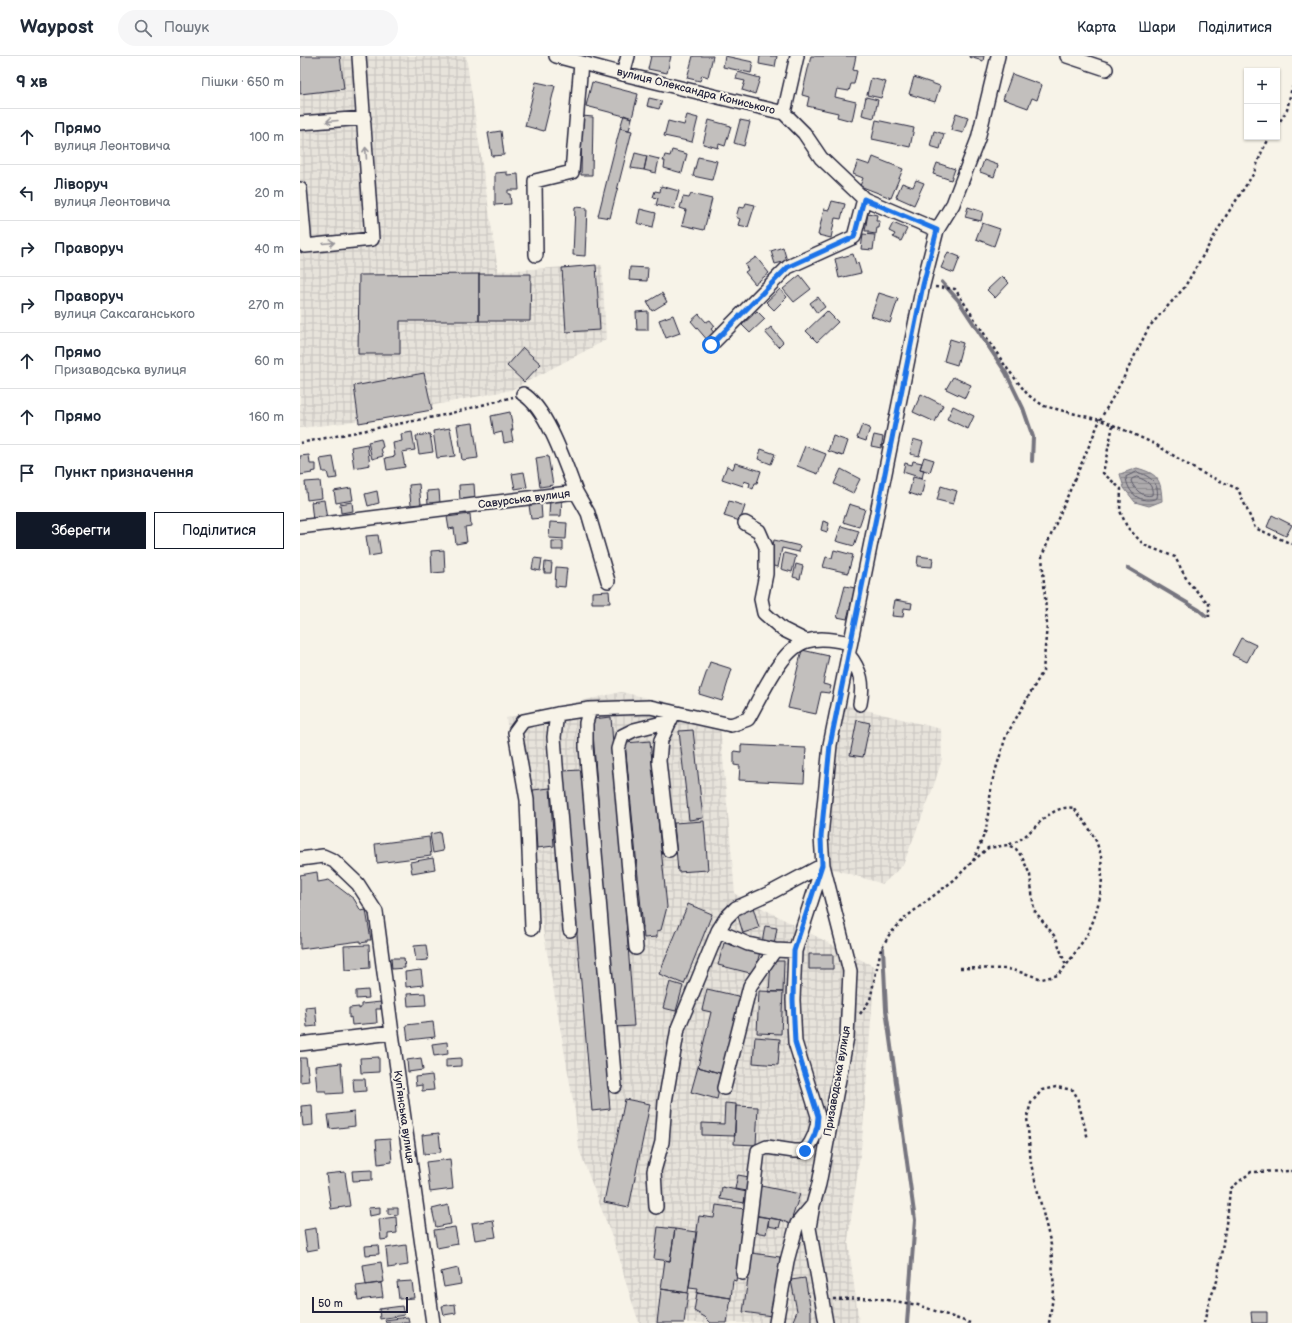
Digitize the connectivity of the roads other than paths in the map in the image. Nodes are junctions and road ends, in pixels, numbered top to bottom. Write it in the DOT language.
graph roads {
  1 [pos="359,56"];
  2 [pos="556,56"];
  3 [pos="628,56"];
  4 [pos="797,56"];
  5 [pos="998,56"];
  6 [pos="1067,56"];
  7 [pos="581,63"];
  8 [pos="1106,69"];
  9 [pos="623,74"];
  10 [pos="784,113"];
  11 [pos="364,118"];
  12 [pos="300,123"];
  13 [pos="300,189"];
  14 [pos="864,199"];
  15 [pos="937,230"];
  16 [pos="536,255"];
  17 [pos="711,345"];
  18 [pos="523,394"];
  19 [pos="576,492"];
  20 [pos="745,523"];
  21 [pos="300,527"];
  22 [pos="608,581"];
  23 [pos="806,641"];
  24 [pos="849,648"];
  25 [pos="860,704"];
  26 [pos="590,710"];
  27 [pos="557,714"];
  28 [pos="672,717"];
  29 [pos="669,850"];
  30 [pos="300,859"];
  31 [pos="822,865"];
  32 [pos="532,928"];
  33 [pos="570,930"];
  34 [pos="718,931"];
  35 [pos="636,948"];
  36 [pos="775,950"];
  37 [pos="794,951"];
  38 [pos="392,1033"];
  39 [pos="300,1044"];
  40 [pos="615,1086"];
  41 [pos="724,1088"];
  42 [pos="812,1143"];
  43 [pos="826,1145"];
  44 [pos="813,1205"];
  45 [pos="656,1207"];
  46 [pos="743,1273"];
  47 [pos="433,1323"];
  48 [pos="776,1323"];
  49 [pos="826,1323"];
  1 -- 11 [label="street"];
  2 -- 7 [label="street, вулиця Олександра Кониського"];
  3 -- 9 [label="street"];
  4 -- 10 [label="street"];
  5 -- 15 [label="street, Призаводська вулиця"];
  6 -- 8 [label="street"];
  7 -- 9 [label="street, вулиця Олександра Кониського"];
  7 -- 16 [label="street"];
  9 -- 10 [label="street, вулиця Олександра Кониського"];
  10 -- 14 [label="street, вулиця Олександра Кониського"];
  11 -- 12 [label="street, one-way"];
  13 -- 11 [label="street, one-way"];
  14 -- 15 [label="street, вулиця Олександра Кониського"];
  14 -- 17 [label="street"];
  15 -- 24 [label="street, Призаводська вулиця"];
  18 -- 19 [label="street, Савурська вулиця"];
  19 -- 21 [label="street, Савурська вулиця"];
  19 -- 22 [label="street"];
  20 -- 23 [label="street"];
  23 -- 24 [label="street"];
  23 -- 28 [label="street"];
  24 -- 25 [label="street"];
  24 -- 31 [label="street, Призаводська вулиця"];
  26 -- 27 [label="street"];
  26 -- 28 [label="street"];
  26 -- 40 [label="street"];
  27 -- 32 [label="street"];
  27 -- 33 [label="street"];
  28 -- 29 [label="street"];
  28 -- 35 [label="street"];
  30 -- 38 [label="street, Купʼянська вулиця"];
  31 -- 34 [label="street"];
  31 -- 37 [label="street"];
  31 -- 43 [label="street, Призаводська вулиця"];
  34 -- 36 [label="street"];
  34 -- 45 [label="street"];
  36 -- 37 [label="street"];
  36 -- 41 [label="street"];
  37 -- 42 [label="street"];
  38 -- 39 [label="street"];
  38 -- 47 [label="street, Купʼянська вулиця"];
  42 -- 43 [label="street"];
  42 -- 46 [label="street"];
  43 -- 44 [label="street, Призаводська вулиця"];
  44 -- 48 [label="street"];
  44 -- 49 [label="street, Призаводська вулиця"];
}
